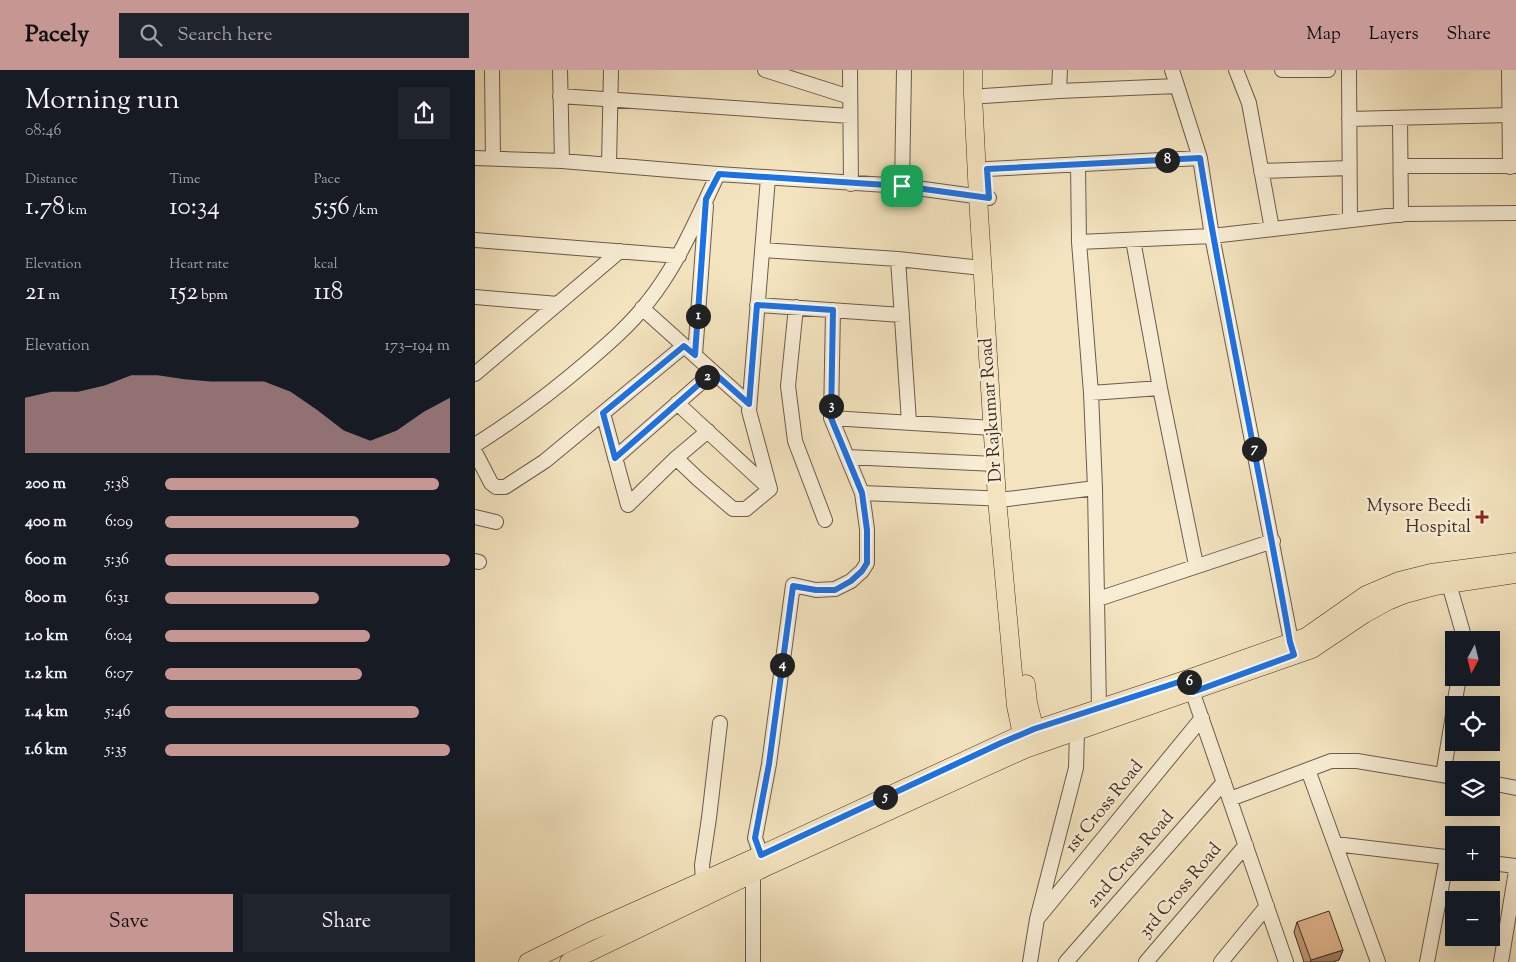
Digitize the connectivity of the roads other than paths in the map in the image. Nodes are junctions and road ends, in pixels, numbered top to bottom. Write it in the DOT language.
graph roads {
  1 [pos="493,70"];
  2 [pos="559,70"];
  3 [pos="611,70"];
  4 [pos="765,70"];
  5 [pos="850,70"];
  6 [pos="904,70"];
  7 [pos="973,70"];
  8 [pos="984,70"];
  9 [pos="1060,70"];
  10 [pos="1172,70"];
  11 [pos="1236,70"];
  12 [pos="1282,70"];
  13 [pos="1328,70"];
  14 [pos="1349,70"];
  15 [pos="1509,70"];
  16 [pos="1177,86"];
  17 [pos="1059,91"];
  18 [pos="560,96"];
  19 [pos="984,96"];
  20 [pos="850,97"];
  21 [pos="611,99"];
  22 [pos="1510,115"];
  23 [pos="850,116"];
  24 [pos="1400,118"];
  25 [pos="1349,119"];
  26 [pos="475,158"];
  27 [pos="1200,158"];
  28 [pos="493,159"];
  29 [pos="562,161"];
  30 [pos="1078,164"];
  31 [pos="609,165"];
  32 [pos="1402,166"];
  33 [pos="1513,166"];
  34 [pos="1349,168"];
  35 [pos="987,169"];
  36 [pos="1261,171"];
  37 [pos="719,174"];
  38 [pos="769,178"];
  39 [pos="851,184"];
  40 [pos="902,186"];
  41 [pos="983,197"];
  42 [pos="706,199"];
  43 [pos="1516,213"];
  44 [pos="1401,215"];
  45 [pos="1350,220"];
  46 [pos="1271,229"];
  47 [pos="1212,236"];
  48 [pos="475,240"];
  49 [pos="1133,240"];
  50 [pos="1079,242"];
  51 [pos="762,250"];
  52 [pos="620,251"];
  53 [pos="679,256"];
  54 [pos="898,260"];
  55 [pos="983,268"];
  56 [pos="475,298"];
  57 [pos="558,304"];
  58 [pos="757,305"];
  59 [pos="643,308"];
  60 [pos="797,308"];
  61 [pos="833,310"];
  62 [pos="902,314"];
  63 [pos="684,346"];
  64 [pos="695,355"];
  65 [pos="713,372"];
  66 [pos="475,374"];
  67 [pos="1160,388"];
  68 [pos="1091,393"];
  69 [pos="677,404"];
  70 [pos="749,404"];
  71 [pos="603,413"];
  72 [pos="831,418"];
  73 [pos="909,422"];
  74 [pos="993,428"];
  75 [pos="708,432"];
  76 [pos="475,445"];
  77 [pos="475,452"];
  78 [pos="847,457"];
  79 [pos="615,458"];
  80 [pos="676,458"];
  81 [pos="995,464"];
  82 [pos="1095,488"];
  83 [pos="770,489"];
  84 [pos="862,493"];
  85 [pos="1003,499"];
  86 [pos="475,517"];
  87 [pos="825,520"];
  88 [pos="496,522"];
  89 [pos="1273,541"];
  90 [pos="1516,562"];
  91 [pos="1196,565"];
  92 [pos="1516,574"];
  93 [pos="1449,584"];
  94 [pos="1097,599"];
  95 [pos="1462,631"];
  96 [pos="1292,648"];
  97 [pos="1191,686"];
  98 [pos="1099,708"];
  99 [pos="1202,718"];
  100 [pos="720,723"];
  101 [pos="1077,732"];
  102 [pos="1030,739"];
  103 [pos="1308,770"];
  104 [pos="1445,776"];
  105 [pos="1224,782"];
  106 [pos="1500,785"];
  107 [pos="1516,788"];
  108 [pos="1230,798"];
  109 [pos="1335,844"];
  110 [pos="1246,845"];
  111 [pos="761,855"];
  112 [pos="1445,857"];
  113 [pos="1500,864"];
  114 [pos="1516,866"];
  115 [pos="1516,871"];
  116 [pos="753,873"];
  117 [pos="703,881"];
  118 [pos="1445,881"];
  119 [pos="1267,906"];
  120 [pos="1037,920"];
  121 [pos="1281,959"];
  122 [pos="528,962"];
  123 [pos="569,962"];
  124 [pos="753,962"];
  125 [pos="1030,962"];
  126 [pos="1066,962"];
  127 [pos="1146,962"];
  128 [pos="1221,962"];
  129 [pos="1378,962"];
  130 [pos="1427,962"];
  131 [pos="1501,962"];
  1 -- 28 [label="street"];
  2 -- 18 [label="street"];
  3 -- 21 [label="street"];
  4 -- 20 [label="street"];
  5 -- 20 [label="street"];
  6 -- 40 [label="street"];
  7 -- 41 [label="main road, Dr Rajkumar Road"];
  8 -- 19 [label="main road, Dr Rajkumar Road"];
  9 -- 17 [label="street"];
  10 -- 16 [label="street"];
  11 -- 36 [label="street"];
  12 -- 13 [label="street"];
  14 -- 25 [label="street"];
  15 -- 22 [label="street"];
  16 -- 17 [label="street"];
  16 -- 27 [label="street"];
  17 -- 19 [label="street"];
  18 -- 21 [label="street"];
  18 -- 29 [label="street"];
  19 -- 35 [label="main road, Dr Rajkumar Road"];
  20 -- 23 [label="street"];
  21 -- 23 [label="street"];
  21 -- 31 [label="street"];
  22 -- 24 [label="street"];
  22 -- 33 [label="street"];
  23 -- 39 [label="street"];
  24 -- 25 [label="street"];
  24 -- 32 [label="street"];
  25 -- 34 [label="street"];
  26 -- 28 [label="street"];
  27 -- 30 [label="street"];
  27 -- 47 [label="street"];
  28 -- 29 [label="street"];
  29 -- 31 [label="street"];
  30 -- 35 [label="street"];
  30 -- 50 [label="street"];
  31 -- 37 [label="street"];
  32 -- 33 [label="street"];
  32 -- 44 [label="street"];
  34 -- 36 [label="street"];
  34 -- 45 [label="street"];
  35 -- 41 [label="main road, Dr Rajkumar Road"];
  36 -- 46 [label="street"];
  37 -- 38 [label="street"];
  37 -- 42 [label="street"];
  38 -- 39 [label="street"];
  38 -- 51 [label="street"];
  39 -- 40 [label="street"];
  40 -- 41 [label="street"];
  41 -- 55 [label="main road, Dr Rajkumar Road"];
  41 -- 85 [label="main road, Dr Rajkumar Road"];
  42 -- 53 [label="street"];
  42 -- 64 [label="street"];
  43 -- 44 [label="street"];
  44 -- 45 [label="street"];
  45 -- 46 [label="street"];
  46 -- 47 [label="street"];
  47 -- 49 [label="street"];
  47 -- 89 [label="street"];
  48 -- 52 [label="street"];
  49 -- 50 [label="street"];
  49 -- 67 [label="street"];
  50 -- 68 [label="street"];
  51 -- 54 [label="street"];
  51 -- 58 [label="street"];
  52 -- 53 [label="street"];
  52 -- 57 [label="street"];
  53 -- 59 [label="street"];
  54 -- 55 [label="street"];
  54 -- 62 [label="street"];
  55 -- 74 [label="main road, Dr Rajkumar Road"];
  56 -- 57 [label="street"];
  57 -- 66 [label="street"];
  58 -- 60 [label="street"];
  58 -- 70 [label="street"];
  59 -- 63 [label="street"];
  59 -- 76 [label="street"];
  60 -- 61 [label="street"];
  60 -- 87 [label="street"];
  61 -- 62 [label="street"];
  61 -- 72 [label="street"];
  62 -- 73 [label="street"];
  63 -- 64 [label="street"];
  63 -- 71 [label="street"];
  64 -- 65 [label="street"];
  65 -- 69 [label="street"];
  65 -- 70 [label="street"];
  67 -- 68 [label="street"];
  67 -- 91 [label="street"];
  68 -- 82 [label="street"];
  69 -- 75 [label="street"];
  69 -- 79 [label="street"];
  70 -- 83 [label="street"];
  71 -- 77 [label="street"];
  71 -- 79 [label="street"];
  72 -- 73 [label="street"];
  72 -- 78 [label="street"];
  73 -- 74 [label="street"];
  74 -- 81 [label="main road, Dr Rajkumar Road"];
  75 -- 80 [label="street"];
  75 -- 83 [label="street"];
  78 -- 81 [label="street"];
  78 -- 84 [label="street"];
  79 -- 80 [label="street"];
  80 -- 83 [label="street"];
  81 -- 85 [label="main road, Dr Rajkumar Road"];
  82 -- 85 [label="street"];
  82 -- 94 [label="street"];
  84 -- 85 [label="street"];
  84 -- 111 [label="street"];
  85 -- 102 [label="main road, Dr Rajkumar Road"];
  86 -- 88 [label="street"];
  89 -- 91 [label="street"];
  89 -- 96 [label="street"];
  90 -- 96 [label="main road"];
  91 -- 94 [label="street"];
  92 -- 93 [label="main road"];
  93 -- 95 [label="street"];
  93 -- 96 [label="main road"];
  94 -- 98 [label="street"];
  96 -- 97 [label="main road"];
  97 -- 98 [label="main road"];
  97 -- 99 [label="street"];
  97 -- 101 [label="main road"];
  98 -- 102 [label="main road"];
  99 -- 105 [label="street"];
  99 -- 120 [label="street, 1st Cross Road"];
  100 -- 117 [label="street"];
  101 -- 102 [label="main road"];
  101 -- 120 [label="street"];
  102 -- 111 [label="main road"];
  102 -- 116 [label="main road"];
  103 -- 104 [label="street"];
  103 -- 108 [label="street"];
  103 -- 109 [label="street"];
  105 -- 108 [label="street"];
  105 -- 126 [label="street, 2nd Cross Road"];
  106 -- 107 [label="street"];
  108 -- 110 [label="street"];
  109 -- 112 [label="street"];
  109 -- 129 [label="street"];
  110 -- 119 [label="street"];
  110 -- 127 [label="street, 3rd Cross Road"];
  111 -- 117 [label="main road"];
  113 -- 114 [label="street"];
  115 -- 131 [label="street"];
  116 -- 123 [label="main road"];
  116 -- 124 [label="street"];
  117 -- 122 [label="main road"];
  118 -- 130 [label="street"];
  119 -- 121 [label="street"];
  119 -- 128 [label="street"];
  120 -- 125 [label="street"];
}
